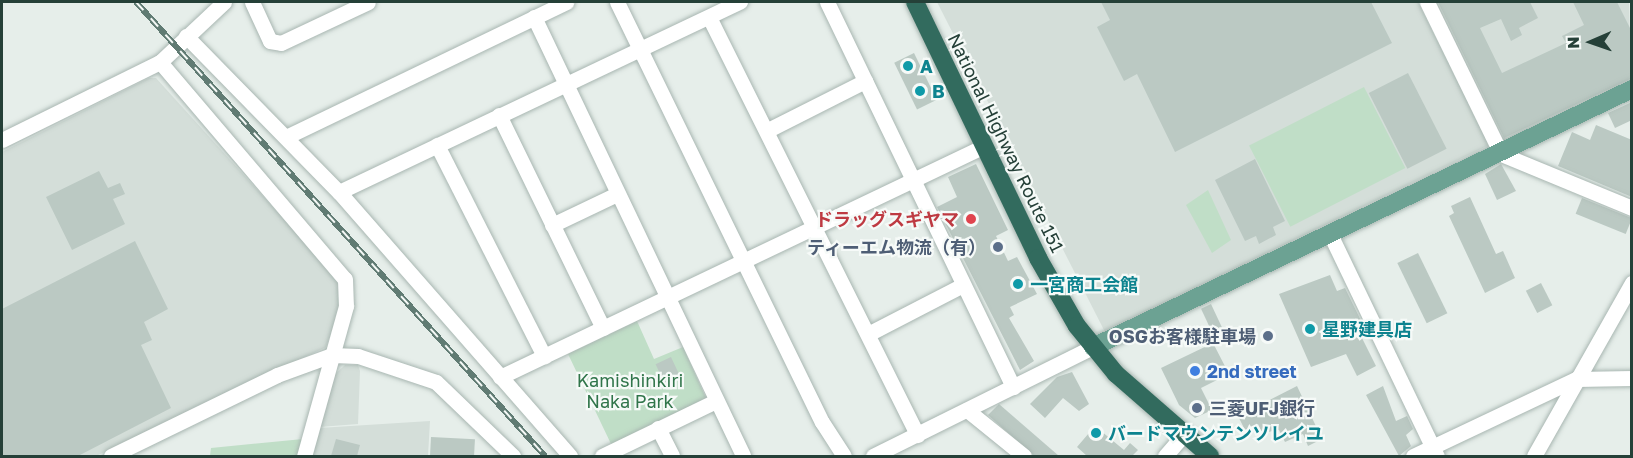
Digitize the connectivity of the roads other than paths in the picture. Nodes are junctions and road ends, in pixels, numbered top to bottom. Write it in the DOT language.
graph roads {
  1 [pos="224,2"];
  2 [pos="252,2"];
  3 [pos="368,2"];
  4 [pos="566,2"];
  5 [pos="617,2"];
  6 [pos="740,2"];
  7 [pos="828,2"];
  8 [pos="915,2"];
  9 [pos="1427,2"];
  10 [pos="534,17"];
  11 [pos="710,19"];
  12 [pos="186,36"];
  13 [pos="640,48"];
  14 [pos="160,62"];
  15 [pos="865,81"];
  16 [pos="566,83"];
  17 [pos="1632,89"];
  18 [pos="499,115"];
  19 [pos="768,130"];
  20 [pos="288,136"];
  21 [pos="2,140"];
  22 [pos="437,145"];
  23 [pos="984,146"];
  24 [pos="1501,154"];
  25 [pos="912,180"];
  26 [pos="339,192"];
  27 [pos="617,194"];
  28 [pos="1632,207"];
  29 [pos="552,225"];
  30 [pos="814,225"];
  31 [pos="1330,234"];
  32 [pos="743,260"];
  33 [pos="1632,283"];
  34 [pos="963,285"];
  35 [pos="667,297"];
  36 [pos="603,328"];
  37 [pos="868,334"];
  38 [pos="1093,347"];
  39 [pos="332,355"];
  40 [pos="544,356"];
  41 [pos="500,376"];
  42 [pos="1632,378"];
  43 [pos="1576,380"];
  44 [pos="1013,387"];
  45 [pos="716,401"];
  46 [pos="967,410"];
  47 [pos="658,428"];
  48 [pos="917,435"];
  49 [pos="1183,435"];
  50 [pos="1435,452"];
  51 [pos="111,456"];
  52 [pos="304,456"];
  53 [pos="513,456"];
  54 [pos="570,456"];
  55 [pos="602,456"];
  56 [pos="672,456"];
  57 [pos="743,456"];
  58 [pos="844,456"];
  59 [pos="873,456"];
  60 [pos="1024,456"];
  61 [pos="1165,456"];
  62 [pos="1210,456"];
  63 [pos="1413,456"];
  64 [pos="1534,456"];
  1 -- 12 [label="street"];
  2 -- 3 [label="street"];
  4 -- 10 [label="street"];
  5 -- 13 [label="street"];
  6 -- 11 [label="street"];
  7 -- 15 [label="street"];
  8 -- 23 [label="highway, National Highway Route 151"];
  9 -- 24 [label="street"];
  10 -- 16 [label="street"];
  10 -- 20 [label="street"];
  11 -- 13 [label="street"];
  11 -- 19 [label="street"];
  12 -- 14 [label="street"];
  12 -- 20 [label="street"];
  13 -- 16 [label="street"];
  13 -- 32 [label="street"];
  14 -- 21 [label="street"];
  14 -- 39 [label="street"];
  15 -- 19 [label="street"];
  15 -- 25 [label="street"];
  16 -- 18 [label="street"];
  16 -- 27 [label="street"];
  17 -- 24 [label="main road"];
  18 -- 22 [label="street"];
  18 -- 29 [label="street"];
  19 -- 30 [label="street"];
  20 -- 26 [label="street"];
  22 -- 26 [label="street"];
  22 -- 40 [label="street"];
  23 -- 25 [label="street"];
  23 -- 38 [label="highway, National Highway Route 151"];
  24 -- 28 [label="street"];
  24 -- 31 [label="main road"];
  25 -- 30 [label="street"];
  25 -- 34 [label="street"];
  26 -- 41 [label="street"];
  27 -- 29 [label="street"];
  27 -- 35 [label="street"];
  29 -- 36 [label="street"];
  30 -- 32 [label="street"];
  30 -- 37 [label="street"];
  31 -- 38 [label="main road"];
  31 -- 50 [label="street"];
  32 -- 35 [label="street"];
  32 -- 58 [label="street"];
  33 -- 43 [label="street"];
  34 -- 37 [label="street"];
  34 -- 44 [label="street"];
  35 -- 36 [label="street"];
  35 -- 45 [label="street"];
  36 -- 40 [label="street"];
  37 -- 48 [label="street"];
  38 -- 44 [label="street"];
  38 -- 49 [label="highway, National Highway Route 151"];
  39 -- 51 [label="street"];
  39 -- 52 [label="street"];
  39 -- 53 [label="street"];
  40 -- 41 [label="street"];
  41 -- 54 [label="street"];
  42 -- 43 [label="street"];
  43 -- 50 [label="street"];
  43 -- 64 [label="street"];
  44 -- 46 [label="street"];
  45 -- 47 [label="street"];
  45 -- 57 [label="street"];
  46 -- 48 [label="street"];
  46 -- 60 [label="street"];
  47 -- 55 [label="street"];
  47 -- 56 [label="street"];
  48 -- 59 [label="street"];
  49 -- 61 [label="street"];
  49 -- 62 [label="highway, National Highway Route 151"];
  50 -- 63 [label="street"];
}
